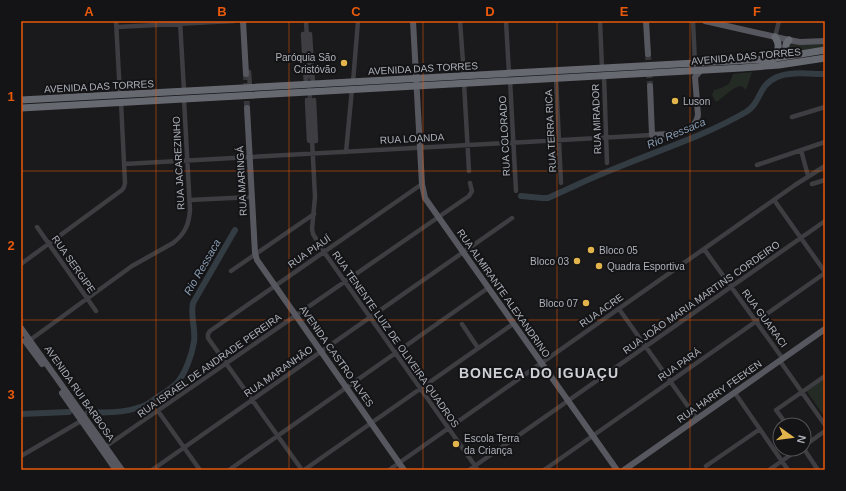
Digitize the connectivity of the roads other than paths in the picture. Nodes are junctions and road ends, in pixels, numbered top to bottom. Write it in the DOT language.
graph roads {
  1 [pos="116,21"];
  2 [pos="234,21"];
  3 [pos="243,21"];
  4 [pos="306,21"];
  5 [pos="358,21"];
  6 [pos="413,21"];
  7 [pos="460,21"];
  8 [pos="506,21"];
  9 [pos="600,21"];
  10 [pos="646,21"];
  11 [pos="693,21"];
  12 [pos="705,21"];
  13 [pos="721,21"];
  14 [pos="779,21"];
  15 [pos="180,22"];
  16 [pos="117,27"];
  17 [pos="307,34"];
  18 [pos="776,35"];
  19 [pos="789,38"];
  20 [pos="825,41"];
  21 [pos="825,50"];
  22 [pos="648,54"];
  23 [pos="794,55"];
  24 [pos="825,58"];
  25 [pos="770,59"];
  26 [pos="695,63"];
  27 [pos="701,70"];
  28 [pos="603,72"];
  29 [pos="247,73"];
  30 [pos="309,75"];
  31 [pos="510,77"];
  32 [pos="556,78"];
  33 [pos="464,80"];
  34 [pos="416,82"];
  35 [pos="309,84"];
  36 [pos="352,86"];
  37 [pos="650,86"];
  38 [pos="250,88"];
  39 [pos="184,95"];
  40 [pos="121,99"];
  41 [pos="21,100"];
  42 [pos="310,100"];
  43 [pos="825,107"];
  44 [pos="21,108"];
  45 [pos="248,108"];
  46 [pos="792,117"];
  47 [pos="652,135"];
  48 [pos="606,138"];
  49 [pos="559,140"];
  50 [pos="825,142"];
  51 [pos="513,143"];
  52 [pos="468,145"];
  53 [pos="420,148"];
  54 [pos="801,150"];
  55 [pos="346,152"];
  56 [pos="313,153"];
  57 [pos="250,157"];
  58 [pos="187,160"];
  59 [pos="607,163"];
  60 [pos="124,164"];
  61 [pos="757,165"];
  62 [pos="825,166"];
  63 [pos="469,171"];
  64 [pos="808,176"];
  65 [pos="825,180"];
  66 [pos="470,183"];
  67 [pos="561,183"];
  68 [pos="422,184"];
  69 [pos="812,184"];
  70 [pos="516,191"];
  71 [pos="252,197"];
  72 [pos="190,200"];
  73 [pos="774,200"];
  74 [pos="314,214"];
  75 [pos="438,218"];
  76 [pos="512,218"];
  77 [pos="825,221"];
  78 [pos="37,228"];
  79 [pos="801,238"];
  80 [pos="49,244"];
  81 [pos="704,249"];
  82 [pos="324,252"];
  83 [pos="256,253"];
  84 [pos="463,253"];
  85 [pos="21,264"];
  86 [pos="231,271"];
  87 [pos="825,272"];
  88 [pos="345,282"];
  89 [pos="275,286"];
  90 [pos="731,287"];
  91 [pos="488,288"];
  92 [pos="87,299"];
  93 [pos="618,309"];
  94 [pos="96,311"];
  95 [pos="296,316"];
  96 [pos="370,318"];
  97 [pos="756,321"];
  98 [pos="462,324"];
  99 [pos="513,324"];
  100 [pos="21,328"];
  101 [pos="825,329"];
  102 [pos="21,335"];
  103 [pos="30,340"];
  104 [pos="645,346"];
  105 [pos="478,348"];
  106 [pos="321,352"];
  107 [pos="395,353"];
  108 [pos="781,360"];
  109 [pos="541,363"];
  110 [pos="227,364"];
  111 [pos="825,376"];
  112 [pos="670,381"];
  113 [pos="346,387"];
  114 [pos="420,389"];
  115 [pos="802,392"];
  116 [pos="735,393"];
  117 [pos="252,400"];
  118 [pos="568,401"];
  119 [pos="158,411"];
  120 [pos="781,417"];
  121 [pos="697,419"];
  122 [pos="81,420"];
  123 [pos="371,423"];
  124 [pos="825,425"];
  125 [pos="448,428"];
  126 [pos="760,429"];
  127 [pos="825,431"];
  128 [pos="278,436"];
  129 [pos="593,436"];
  130 [pos="812,440"];
  131 [pos="106,447"];
  132 [pos="184,448"];
  133 [pos="21,456"];
  134 [pos="788,457"];
  135 [pos="809,457"];
  136 [pos="782,461"];
  137 [pos="399,463"];
  138 [pos="706,466"];
  139 [pos="476,468"];
  140 [pos="116,470"];
  141 [pos="122,470"];
  142 [pos="152,470"];
  143 [pos="200,470"];
  144 [pos="229,470"];
  145 [pos="303,470"];
  146 [pos="389,470"];
  147 [pos="404,470"];
  148 [pos="469,470"];
  149 [pos="544,470"];
  150 [pos="617,470"];
  151 [pos="624,470"];
  152 [pos="769,470"];
  153 [pos="788,470"];
  154 [pos="818,470"];
  1 -- 16 [label="street"];
  2 -- 15 [label="street"];
  3 -- 29 [label="main road"];
  4 -- 17 [label="street"];
  5 -- 36 [label="street"];
  6 -- 34 [label="main road, RUA ALMIRANTE ALEXANDRINO"];
  7 -- 33 [label="street"];
  8 -- 31 [label="street, RUA COLORADO"];
  9 -- 28 [label="street, RUA MIRADOR"];
  10 -- 22 [label="main road"];
  11 -- 26 [label="street"];
  12 -- 18 [label="main road"];
  13 -- 18 [label="main road"];
  14 -- 18 [label="street"];
  15 -- 16 [label="street"];
  15 -- 39 [label="street, RUA JACAREZINHO"];
  16 -- 40 [label="street"];
  17 -- 30 [label="street"];
  17 -- 35 [label="street"];
  18 -- 19 [label="main road"];
  18 -- 25 [label="highway"];
  19 -- 20 [label="main road"];
  19 -- 23 [label="highway"];
  21 -- 23 [label="highway, AVENIDA DAS TORRES"];
  23 -- 25 [label="highway, AVENIDA DAS TORRES"];
  24 -- 27 [label="highway, AVENIDA DAS TORRES"];
  25 -- 26 [label="highway, AVENIDA DAS TORRES"];
  26 -- 28 [label="highway, AVENIDA DAS TORRES"];
  27 -- 28 [label="highway, AVENIDA DAS TORRES"];
  27 -- 47 [label="main road, RUA LOANDA"];
  28 -- 31 [label="highway, AVENIDA DAS TORRES"];
  28 -- 32 [label="highway, AVENIDA DAS TORRES"];
  28 -- 48 [label="street, RUA MIRADOR"];
  29 -- 38 [label="street"];
  31 -- 32 [label="highway, AVENIDA DAS TORRES"];
  31 -- 33 [label="highway, AVENIDA DAS TORRES"];
  31 -- 51 [label="street, RUA COLORADO"];
  32 -- 49 [label="street, RUA TERRA RICA"];
  33 -- 34 [label="highway, AVENIDA DAS TORRES"];
  33 -- 52 [label="street"];
  34 -- 36 [label="highway, AVENIDA DAS TORRES"];
  34 -- 53 [label="main road, RUA ALMIRANTE ALEXANDRINO"];
  35 -- 36 [label="highway, AVENIDA DAS TORRES"];
  35 -- 38 [label="highway, AVENIDA DAS TORRES"];
  36 -- 39 [label="highway, AVENIDA DAS TORRES"];
  36 -- 55 [label="street"];
  37 -- 47 [label="main road"];
  38 -- 39 [label="highway, AVENIDA DAS TORRES"];
  39 -- 40 [label="highway, AVENIDA DAS TORRES"];
  39 -- 58 [label="street, RUA JACAREZINHO"];
  40 -- 41 [label="highway, AVENIDA DAS TORRES"];
  40 -- 44 [label="highway, AVENIDA DAS TORRES"];
  40 -- 60 [label="street"];
  42 -- 56 [label="street, RUA TENENTE LUIZ DE OLIVEIRA QUADROS"];
  43 -- 46 [label="street"];
  45 -- 57 [label="main road, RUA MARINGÁ"];
  47 -- 48 [label="street, RUA LOANDA"];
  48 -- 49 [label="street, RUA LOANDA"];
  48 -- 59 [label="street, RUA MIRADOR"];
  49 -- 51 [label="street, RUA LOANDA"];
  49 -- 67 [label="street, RUA TERRA RICA"];
  50 -- 54 [label="street"];
  51 -- 52 [label="street, RUA LOANDA"];
  51 -- 70 [label="street, RUA COLORADO"];
  52 -- 53 [label="street, RUA LOANDA"];
  52 -- 63 [label="street"];
  53 -- 55 [label="street, RUA LOANDA"];
  53 -- 68 [label="main road, RUA ALMIRANTE ALEXANDRINO"];
  54 -- 61 [label="street"];
  54 -- 64 [label="street"];
  55 -- 56 [label="street, RUA LOANDA"];
  56 -- 57 [label="street, RUA LOANDA"];
  56 -- 74 [label="street, RUA TENENTE LUIZ DE OLIVEIRA QUADROS"];
  57 -- 58 [label="street, RUA LOANDA"];
  57 -- 71 [label="main road, RUA MARINGÁ"];
  58 -- 60 [label="street, RUA LOANDA"];
  58 -- 72 [label="street, RUA JACAREZINHO"];
  60 -- 80 [label="street"];
  62 -- 64 [label="street, RUA ACRE"];
  64 -- 73 [label="street, RUA ACRE"];
  65 -- 69 [label="street"];
  66 -- 75 [label="street, RUA ISRAEL DE ANDRADE PEREIRA"];
  68 -- 75 [label="main road, RUA ALMIRANTE ALEXANDRINO"];
  68 -- 82 [label="street, RUA PIAUÍ"];
  71 -- 72 [label="street"];
  71 -- 83 [label="main road, RUA MARINGÁ"];
  72 -- 92 [label="street, RUA JACAREZINHO"];
  73 -- 79 [label="street"];
  73 -- 81 [label="street, RUA ACRE"];
  74 -- 82 [label="street, RUA TENENTE LUIZ DE OLIVEIRA QUADROS"];
  74 -- 83 [label="street"];
  75 -- 84 [label="main road, RUA ALMIRANTE ALEXANDRINO"];
  75 -- 88 [label="street, RUA ISRAEL DE ANDRADE PEREIRA"];
  76 -- 84 [label="street, RUA MARANHÃO"];
  77 -- 79 [label="street, RUA JOÃO MARIA MARTINS CORDEIRO"];
  78 -- 80 [label="street, RUA SERGIPE"];
  79 -- 87 [label="street"];
  79 -- 90 [label="street, RUA JOÃO MARIA MARTINS CORDEIRO"];
  80 -- 85 [label="street"];
  80 -- 92 [label="street, RUA SERGIPE"];
  81 -- 90 [label="street, RUA GUARACI"];
  81 -- 93 [label="street, RUA ACRE"];
  82 -- 88 [label="street, RUA TENENTE LUIZ DE OLIVEIRA QUADROS"];
  82 -- 89 [label="street, RUA PIAUÍ"];
  83 -- 86 [label="street"];
  83 -- 89 [label="main road, AVENIDA CASTRO ALVES"];
  84 -- 91 [label="main road, RUA ALMIRANTE ALEXANDRINO"];
  84 -- 96 [label="street, RUA MARANHÃO"];
  87 -- 97 [label="street, RUA PARÁ"];
  88 -- 95 [label="street, RUA ISRAEL DE ANDRADE PEREIRA"];
  88 -- 96 [label="street, RUA TENENTE LUIZ DE OLIVEIRA QUADROS"];
  89 -- 95 [label="main road, AVENIDA CASTRO ALVES"];
  89 -- 110 [label="street, RUA PIAUÍ"];
  90 -- 97 [label="street, RUA GUARACI"];
  90 -- 104 [label="street, RUA JOÃO MARIA MARTINS CORDEIRO"];
  91 -- 99 [label="main road, RUA ALMIRANTE ALEXANDRINO"];
  91 -- 107 [label="street"];
  92 -- 94 [label="street, RUA SERGIPE"];
  92 -- 103 [label="street"];
  93 -- 104 [label="street"];
  93 -- 109 [label="street, RUA ACRE"];
  95 -- 106 [label="main road, AVENIDA CASTRO ALVES"];
  95 -- 110 [label="street, RUA ISRAEL DE ANDRADE PEREIRA"];
  96 -- 106 [label="street, RUA MARANHÃO"];
  96 -- 107 [label="street, RUA TENENTE LUIZ DE OLIVEIRA QUADROS"];
  97 -- 108 [label="street, RUA GUARACI"];
  97 -- 112 [label="street, RUA PARÁ"];
  98 -- 105 [label="street"];
  99 -- 105 [label="street"];
  99 -- 109 [label="main road, RUA ALMIRANTE ALEXANDRINO"];
  100 -- 103 [label="main road, AVENIDA RUI BARBOSA"];
  101 -- 108 [label="main road, RUA HARRY FEEKEN"];
  102 -- 122 [label="main road, AVENIDA RUI BARBOSA"];
  103 -- 131 [label="main road, AVENIDA RUI BARBOSA"];
  104 -- 112 [label="street"];
  104 -- 118 [label="street, RUA JOÃO MARIA MARTINS CORDEIRO"];
  105 -- 114 [label="street"];
  106 -- 113 [label="main road, AVENIDA CASTRO ALVES"];
  106 -- 117 [label="street, RUA MARANHÃO"];
  107 -- 113 [label="street"];
  107 -- 114 [label="street, RUA TENENTE LUIZ DE OLIVEIRA QUADROS"];
  108 -- 115 [label="street, RUA GUARACI"];
  108 -- 116 [label="main road, RUA HARRY FEEKEN"];
  109 -- 118 [label="main road, RUA ALMIRANTE ALEXANDRINO"];
  109 -- 125 [label="street, RUA ACRE"];
  110 -- 117 [label="street"];
  110 -- 119 [label="street, RUA ISRAEL DE ANDRADE PEREIRA"];
  111 -- 115 [label="street"];
  112 -- 121 [label="street"];
  112 -- 129 [label="street, RUA PARÁ"];
  113 -- 123 [label="main road, AVENIDA CASTRO ALVES"];
  113 -- 128 [label="street"];
  114 -- 123 [label="street"];
  114 -- 125 [label="street, RUA TENENTE LUIZ DE OLIVEIRA QUADROS"];
  115 -- 120 [label="street"];
  115 -- 124 [label="street, RUA GUARACI"];
  116 -- 121 [label="main road, RUA HARRY FEEKEN"];
  116 -- 126 [label="street"];
  117 -- 128 [label="street"];
  117 -- 132 [label="street, RUA MARANHÃO"];
  118 -- 129 [label="main road, RUA ALMIRANTE ALEXANDRINO"];
  118 -- 139 [label="street, RUA JOÃO MARIA MARTINS CORDEIRO"];
  119 -- 131 [label="street, RUA ISRAEL DE ANDRADE PEREIRA"];
  119 -- 132 [label="street"];
  121 -- 151 [label="main road, RUA HARRY FEEKEN"];
  122 -- 133 [label="street"];
  122 -- 140 [label="main road, AVENIDA RUI BARBOSA"];
  123 -- 137 [label="main road, AVENIDA CASTRO ALVES"];
  123 -- 145 [label="street"];
  125 -- 137 [label="street, RUA ACRE"];
  125 -- 139 [label="street, RUA TENENTE LUIZ DE OLIVEIRA QUADROS"];
  126 -- 136 [label="street"];
  126 -- 138 [label="street"];
  127 -- 130 [label="street"];
  128 -- 144 [label="street"];
  128 -- 145 [label="street"];
  129 -- 149 [label="street, RUA PARÁ"];
  129 -- 150 [label="main road, RUA ALMIRANTE ALEXANDRINO"];
  131 -- 141 [label="main road, AVENIDA RUI BARBOSA"];
  132 -- 142 [label="street, RUA MARANHÃO"];
  132 -- 143 [label="street"];
  134 -- 136 [label="street"];
  135 -- 154 [label="street"];
  136 -- 152 [label="street"];
  136 -- 153 [label="street"];
  137 -- 146 [label="street, RUA ACRE"];
  137 -- 147 [label="main road, AVENIDA CASTRO ALVES"];
  139 -- 148 [label="street, RUA JOÃO MARIA MARTINS CORDEIRO"];
}
